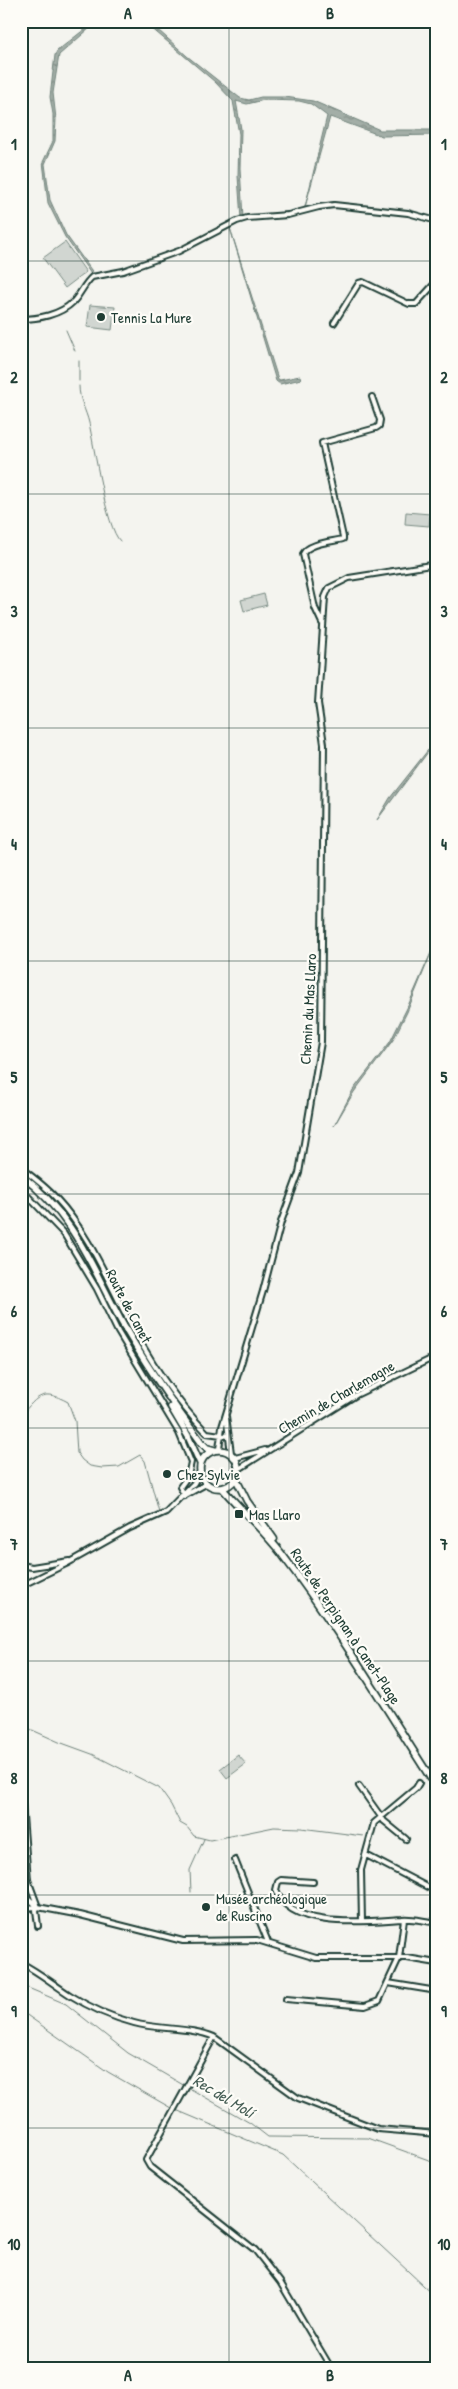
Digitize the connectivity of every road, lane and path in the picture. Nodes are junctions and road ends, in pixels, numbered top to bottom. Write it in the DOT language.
graph roads {
  1 [pos="437,221"];
  2 [pos="437,281"];
  3 [pos="21,319"];
  4 [pos="334,323"];
  5 [pos="372,397"];
  6 [pos="437,564"];
  7 [pos="322,623"];
  8 [pos="21,1168"];
  9 [pos="21,1175"];
  10 [pos="21,1179"];
  11 [pos="21,1189"];
  12 [pos="437,1356"];
  13 [pos="226,1414"];
  14 [pos="222,1435"];
  15 [pos="228,1436"];
  16 [pos="274,1446"];
  17 [pos="217,1450"];
  18 [pos="233,1456"];
  19 [pos="200,1463"];
  20 [pos="239,1469"];
  21 [pos="200,1472"];
  22 [pos="236,1479"];
  23 [pos="206,1484"];
  24 [pos="222,1488"];
  25 [pos="184,1495"];
  26 [pos="76,1558"];
  27 [pos="21,1565"];
  28 [pos="21,1586"];
  29 [pos="437,1781"];
  30 [pos="419,1784"];
  31 [pos="359,1786"];
  32 [pos="437,1788"];
  33 [pos="21,1790"];
  34 [pos="380,1816"];
  35 [pos="406,1839"];
  36 [pos="366,1855"];
  37 [pos="236,1860"];
  38 [pos="313,1882"];
  39 [pos="21,1892"];
  40 [pos="437,1892"];
  41 [pos="38,1907"];
  42 [pos="21,1908"];
  43 [pos="404,1919"];
  44 [pos="362,1921"];
  45 [pos="433,1922"];
  46 [pos="38,1926"];
  47 [pos="268,1942"];
  48 [pos="399,1958"];
  49 [pos="21,1963"];
  50 [pos="437,1964"];
  51 [pos="388,1983"];
  52 [pos="437,1991"];
  53 [pos="286,1999"];
  54 [pos="214,2037"];
  55 [pos="437,2134"];
  56 [pos="331,2368"];
  1 -- 3 [label="street"];
  2 -- 4 [label="street"];
  5 -- 7 [label="street, Chemin du Mas Llaro"];
  6 -- 7 [label="street, Chemin du Mas Llaro"];
  7 -- 13 [label="street, Chemin du Mas Llaro"];
  8 -- 14 [label="street"];
  9 -- 17 [label="main road, Route de Canet"];
  10 -- 19 [label="main road, Route de Canet"];
  11 -- 25 [label="street"];
  12 -- 16 [label="street, Chemin de Charlemagne"];
  13 -- 14 [label="street, Chemin du Mas Llaro"];
  13 -- 15 [label="street"];
  14 -- 15 [label="street"];
  14 -- 17 [label="street, Chemin du Mas Llaro"];
  15 -- 18 [label="street"];
  16 -- 18 [label="street, Chemin de Charlemagne"];
  16 -- 20 [label="street, Chemin de Charlemagne"];
  17 -- 18 [label="main road"];
  17 -- 19 [label="main road"];
  18 -- 20 [label="main road"];
  19 -- 21 [label="main road"];
  20 -- 22 [label="main road"];
  21 -- 23 [label="main road"];
  21 -- 25 [label="street"];
  22 -- 24 [label="main road"];
  22 -- 29 [label="main road, Route de Perpignan à Canet-Plage"];
  23 -- 24 [label="main road"];
  23 -- 25 [label="street"];
  24 -- 32 [label="main road, Route de Perpignan à Canet-Plage"];
  25 -- 26 [label="street"];
  26 -- 27 [label="street"];
  26 -- 28 [label="street"];
  30 -- 34 [label="street"];
  31 -- 34 [label="street"];
  33 -- 41 [label="street"];
  34 -- 35 [label="street"];
  34 -- 36 [label="street"];
  36 -- 40 [label="street"];
  36 -- 44 [label="street"];
  37 -- 47 [label="street"];
  38 -- 44 [label="street"];
  39 -- 41 [label="street"];
  41 -- 42 [label="street"];
  41 -- 46 [label="street"];
  41 -- 47 [label="street"];
  43 -- 44 [label="street"];
  43 -- 45 [label="street"];
  43 -- 48 [label="street"];
  47 -- 48 [label="street"];
  48 -- 50 [label="street"];
  48 -- 51 [label="street"];
  49 -- 54 [label="street"];
  51 -- 52 [label="street"];
  51 -- 53 [label="street"];
  54 -- 55 [label="street"];
  54 -- 56 [label="street"];
}
